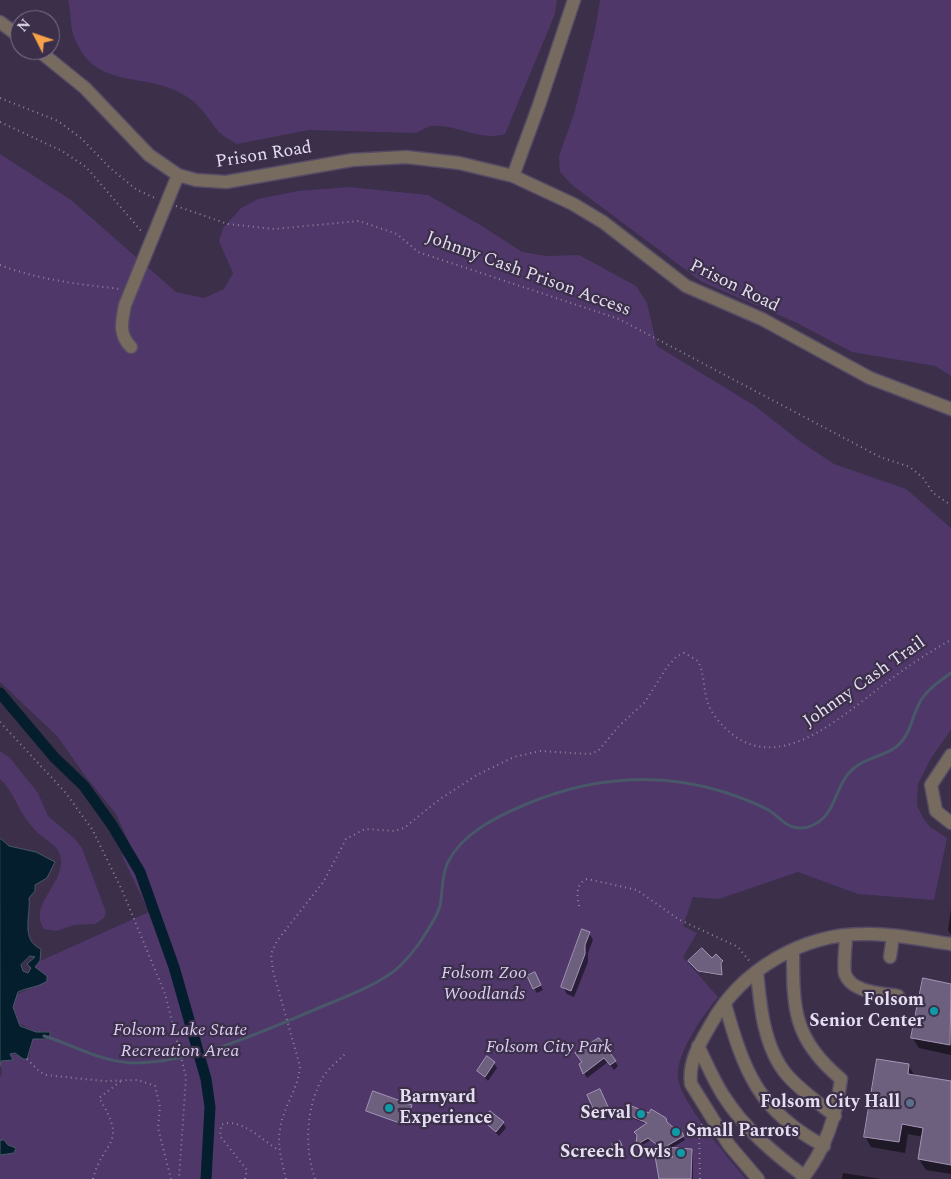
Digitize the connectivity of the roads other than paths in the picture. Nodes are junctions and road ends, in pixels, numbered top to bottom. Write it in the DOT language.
graph roads {
  1 [pos="574,0"];
  2 [pos="50,60"];
  3 [pos="178,175"];
  4 [pos="513,176"];
  5 [pos="130,347"];
  6 [pos="951,409"];
  7 [pos="951,755"];
  8 [pos="951,823"];
  9 [pos="846,935"];
  10 [pos="893,936"];
  11 [pos="951,944"];
  12 [pos="793,950"];
  13 [pos="890,957"];
  14 [pos="757,971"];
  15 [pos="898,996"];
  16 [pos="725,1004"];
  17 [pos="698,1046"];
  18 [pos="835,1116"];
  19 [pos="824,1146"];
  20 [pos="803,1178"];
  21 [pos="758,1179"];
  1 -- 4 [label="street"];
  2 -- 3 [label="street, Prison Road"];
  3 -- 4 [label="street, Prison Road"];
  3 -- 5 [label="street"];
  4 -- 6 [label="street, Prison Road"];
  7 -- 8 [label="street"];
  9 -- 10 [label="street"];
  9 -- 12 [label="street"];
  9 -- 15 [label="street"];
  10 -- 11 [label="street"];
  10 -- 13 [label="street"];
  12 -- 14 [label="street"];
  12 -- 18 [label="street"];
  14 -- 16 [label="street"];
  14 -- 18 [label="street"];
  16 -- 17 [label="street"];
  16 -- 19 [label="street"];
  17 -- 20 [label="street"];
  17 -- 21 [label="street"];
  18 -- 19 [label="street"];
  19 -- 20 [label="street"];
}
